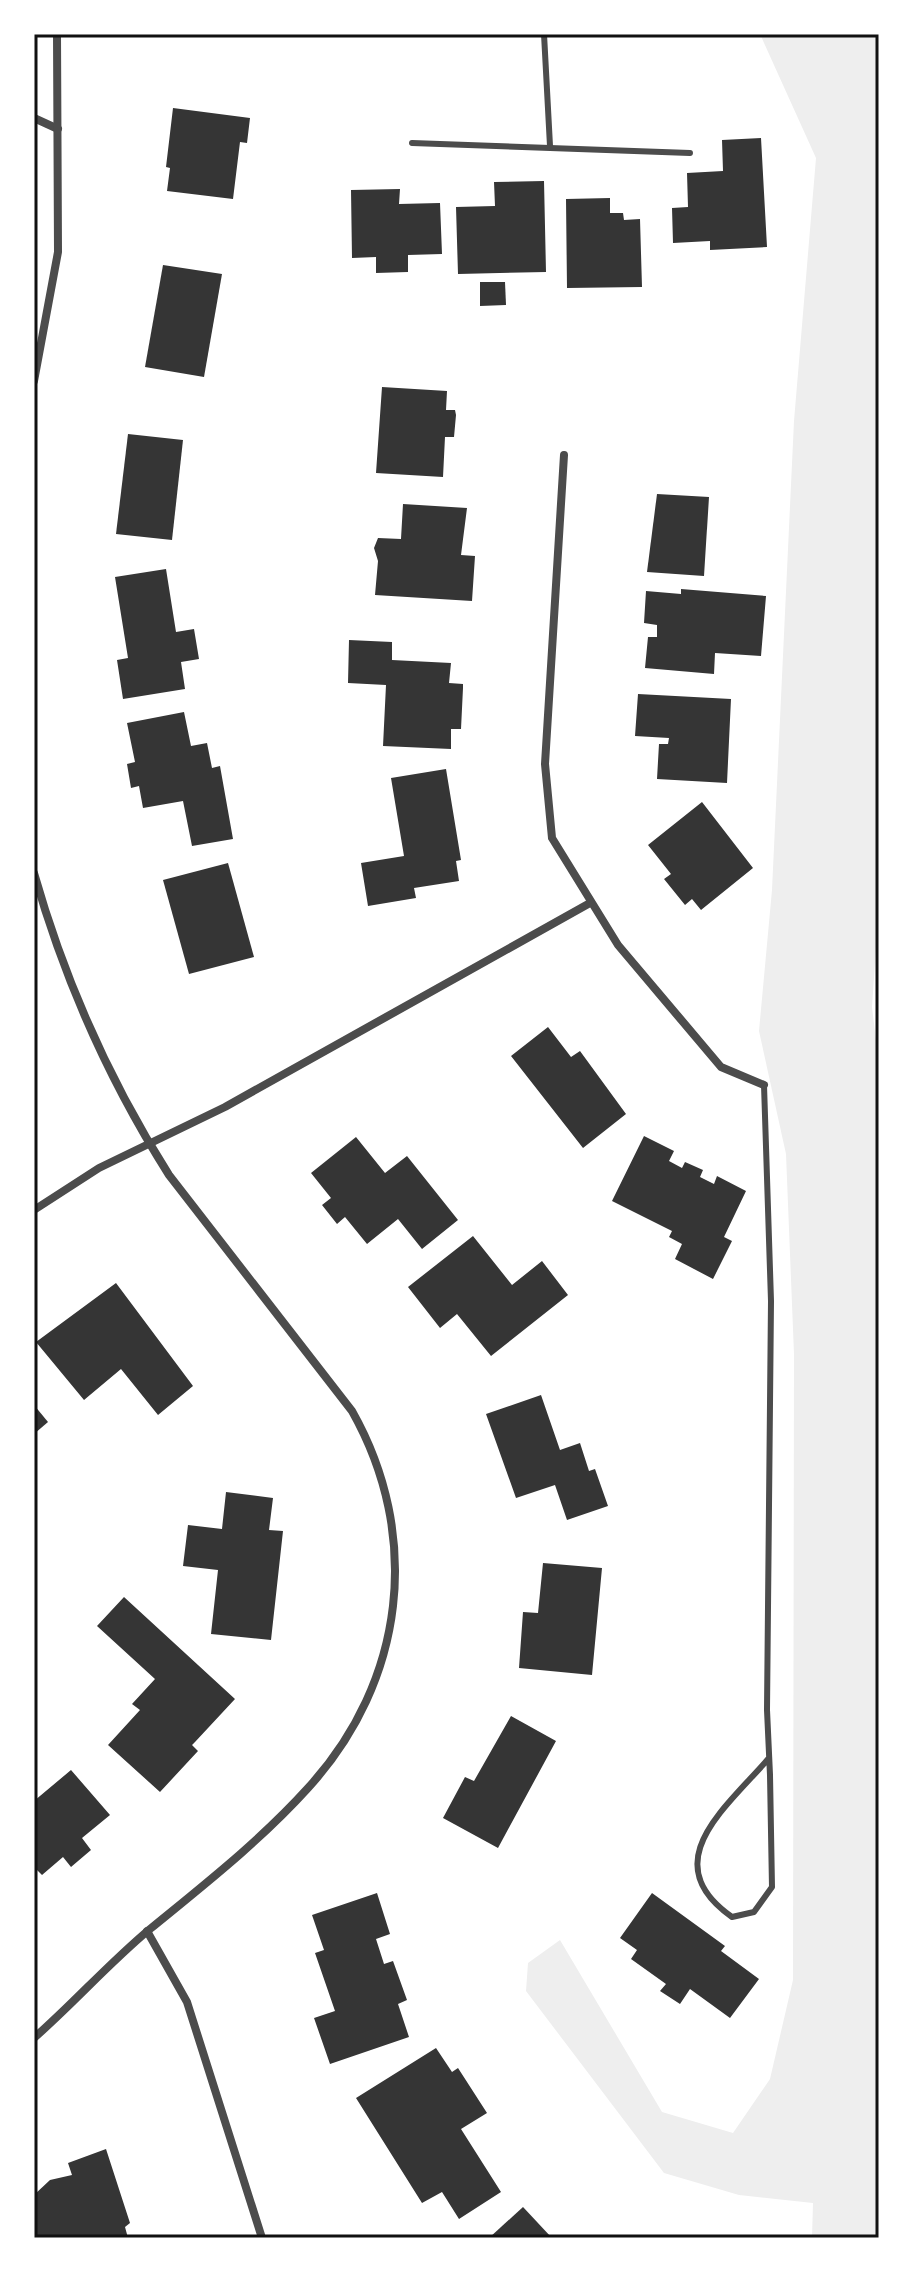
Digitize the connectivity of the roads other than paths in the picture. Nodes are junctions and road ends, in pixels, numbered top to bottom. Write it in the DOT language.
graph roads {
  1 [pos="57,34"];
  2 [pos="544,34"];
  3 [pos="34,118"];
  4 [pos="58,129"];
  5 [pos="412,143"];
  6 [pos="550,146"];
  7 [pos="690,153"];
  8 [pos="34,381"];
  9 [pos="564,455"];
  10 [pos="34,873"];
  11 [pos="590,903"];
  12 [pos="764,1085"];
  13 [pos="149,1144"];
  14 [pos="34,1210"];
  15 [pos="769,1758"];
  16 [pos="147,1931"];
  17 [pos="34,2038"];
  18 [pos="262,2238"];
  1 -- 4 [label="street"];
  2 -- 6 [label="lane"];
  3 -- 4 [label="street"];
  4 -- 8 [label="street"];
  5 -- 6 [label="lane"];
  6 -- 7 [label="lane"];
  9 -- 11 [label="street"];
  10 -- 13 [label="street"];
  11 -- 12 [label="street"];
  11 -- 13 [label="street"];
  12 -- 15 [label="lane"];
  13 -- 14 [label="street"];
  13 -- 16 [label="street"];
  15 -- 15 [label="lane"];
  16 -- 17 [label="street"];
  16 -- 18 [label="street"];
}
